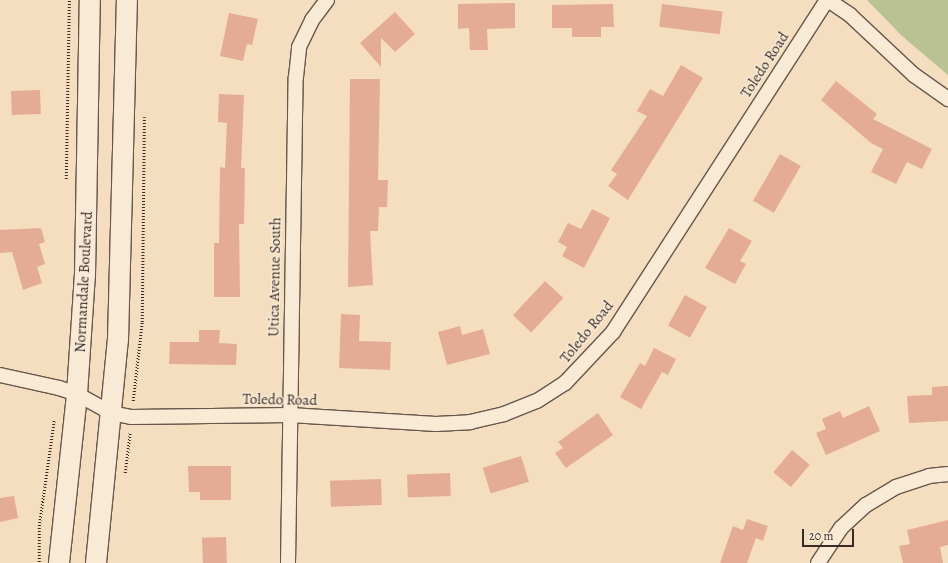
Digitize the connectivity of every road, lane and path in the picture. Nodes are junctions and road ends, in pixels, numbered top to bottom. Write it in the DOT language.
graph roads {
  1 [pos="69,0"];
  2 [pos="90,0"];
  3 [pos="127,0"];
  4 [pos="327,0"];
  5 [pos="827,0"];
  6 [pos="948,99"];
  7 [pos="66,186"];
  8 [pos="0,375"];
  9 [pos="68,391"];
  10 [pos="111,413"];
  11 [pos="290,415"];
  12 [pos="948,474"];
  13 [pos="39,563"];
  14 [pos="59,563"];
  15 [pos="96,563"];
  16 [pos="288,563"];
  17 [pos="818,563"];
  1 -- 7 [label="path"];
  2 -- 9 [label="main road, Normandale Boulevard"];
  3 -- 10 [label="main road"];
  4 -- 11 [label="street, Utica Avenue South"];
  5 -- 6 [label="street"];
  5 -- 11 [label="street, Toledo Road"];
  8 -- 9 [label="street, Toledo Road"];
  9 -- 10 [label="street, Toledo Road"];
  9 -- 13 [label="path"];
  9 -- 14 [label="main road, Normandale Boulevard"];
  10 -- 11 [label="street, Toledo Road"];
  10 -- 15 [label="main road"];
  11 -- 16 [label="street, Utica Avenue South"];
  12 -- 17 [label="street"];
}
